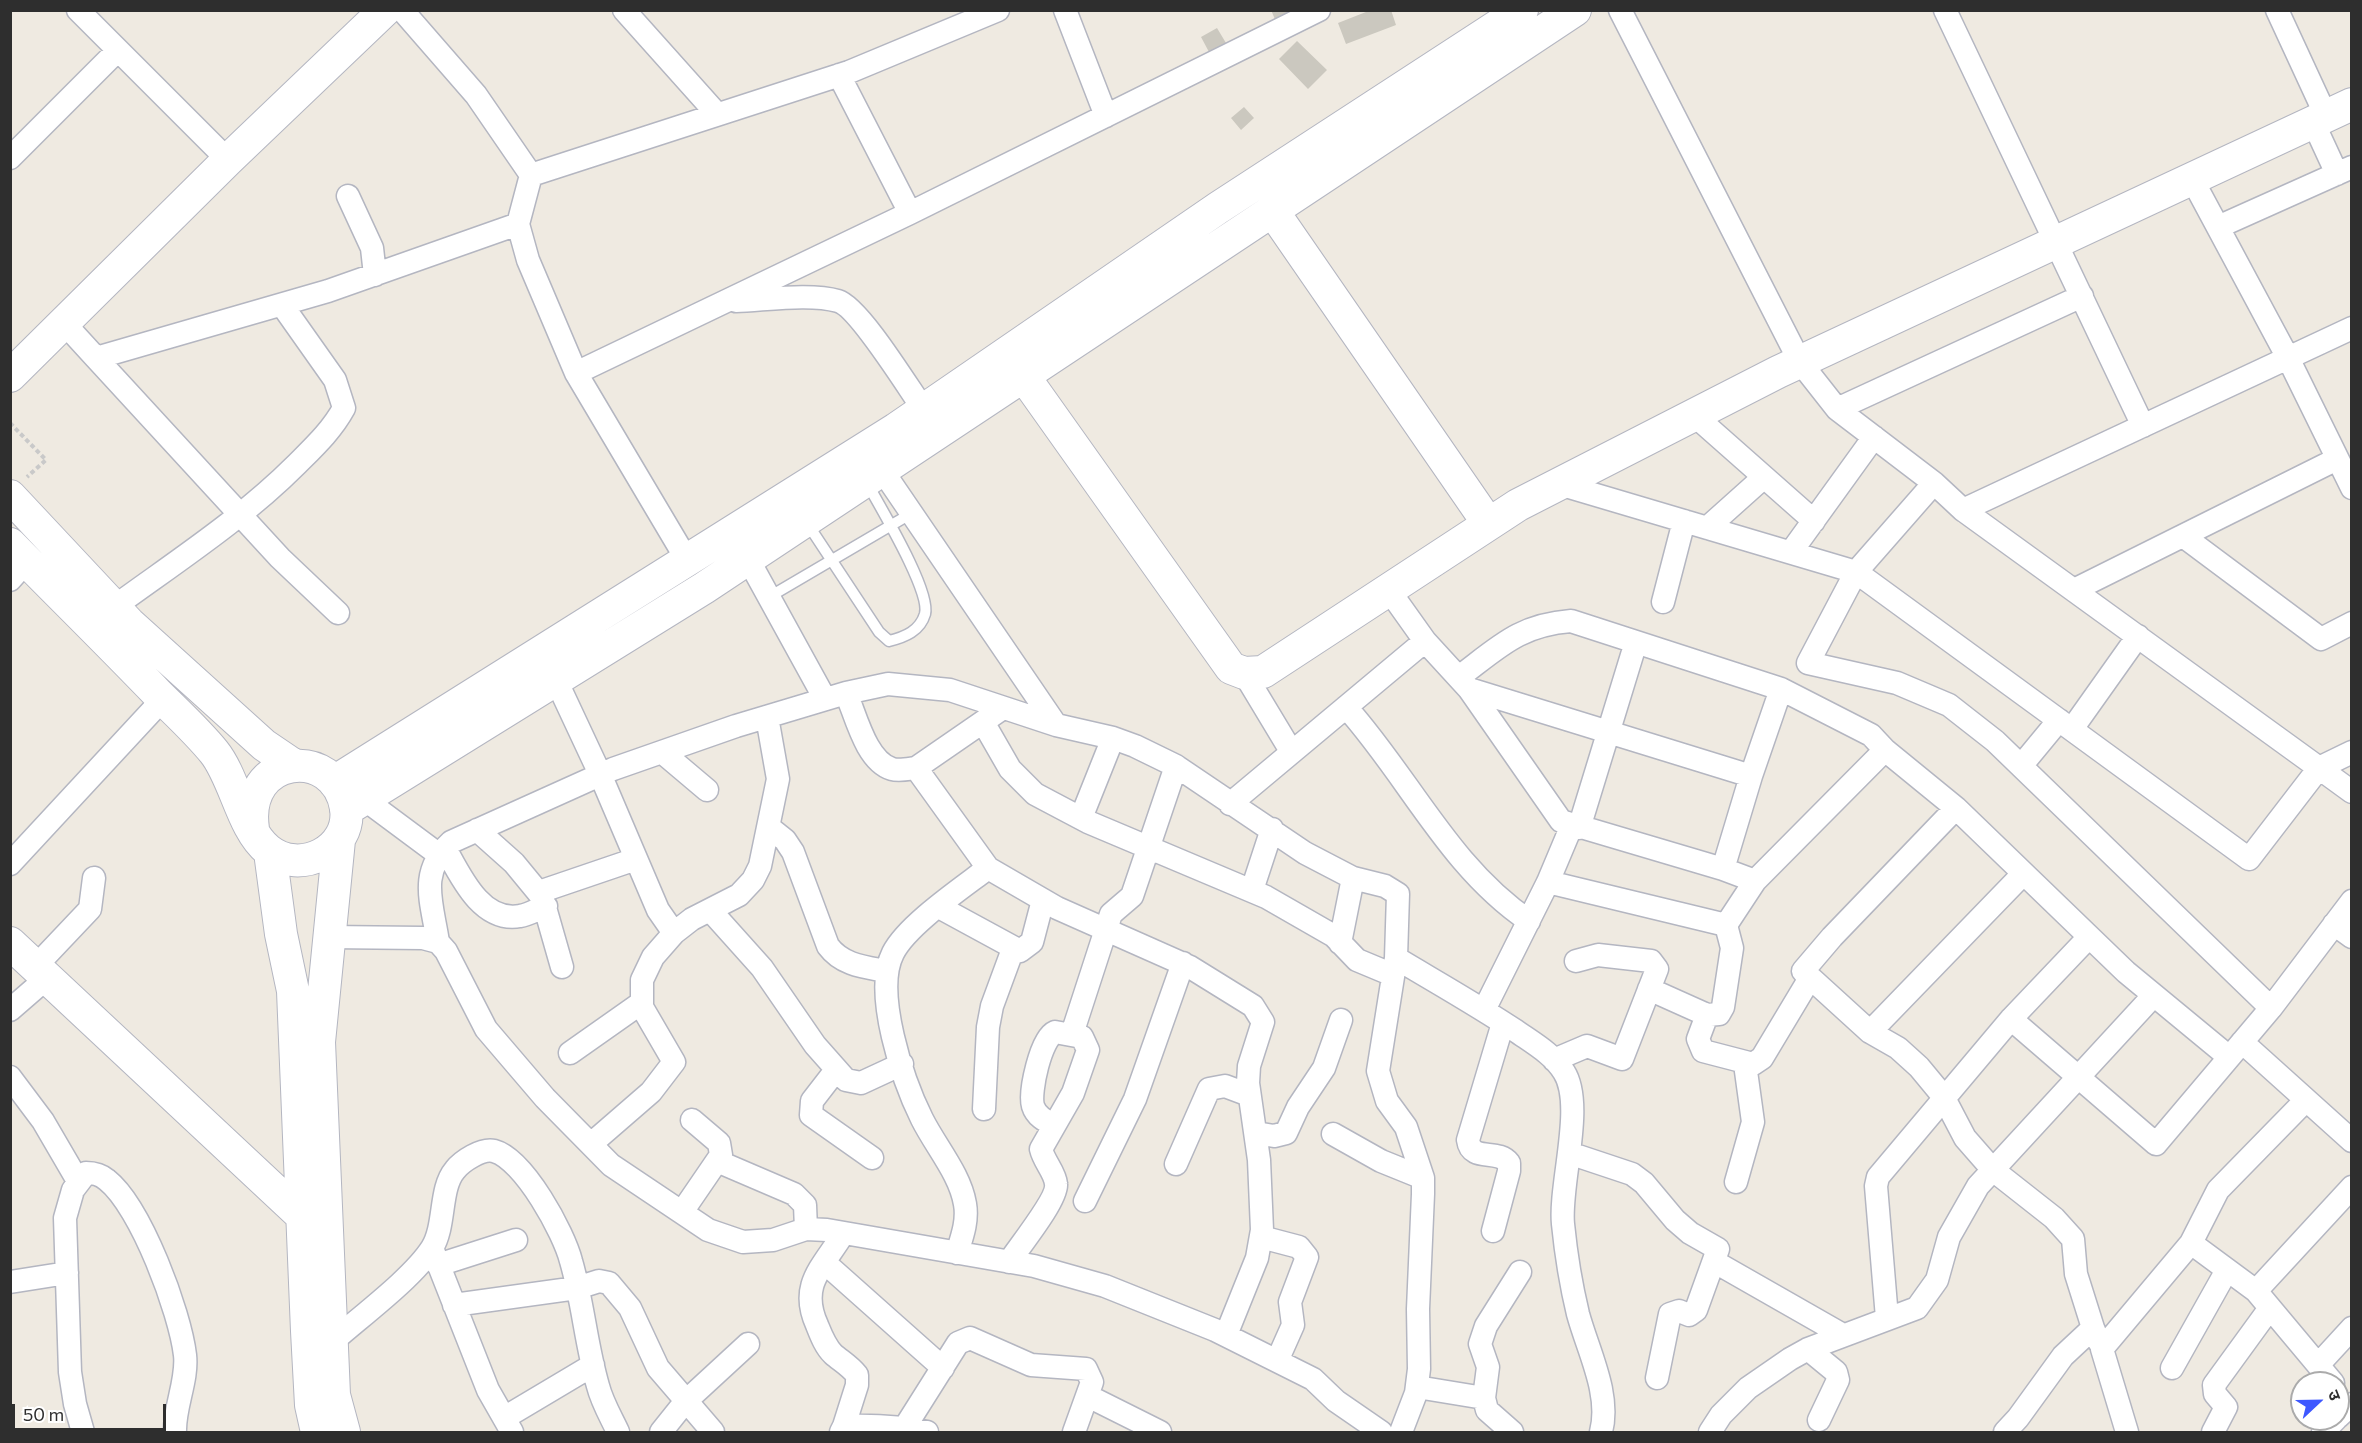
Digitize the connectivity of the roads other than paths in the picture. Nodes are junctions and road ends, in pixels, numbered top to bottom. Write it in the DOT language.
graph roads {
  1 [pos="78,10"];
  2 [pos="385,10"];
  3 [pos="402,10"];
  4 [pos="624,10"];
  5 [pos="998,10"];
  6 [pos="1065,10"];
  7 [pos="1319,10"];
  8 [pos="1522,10"];
  9 [pos="1575,10"];
  10 [pos="1620,10"];
  11 [pos="1946,10"];
  12 [pos="2277,10"];
  13 [pos="118,50"];
  14 [pos="839,75"];
  15 [pos="717,114"];
  16 [pos="2330,114"];
  17 [pos="1106,116"];
  18 [pos="10,158"];
  19 [pos="228,160"];
  20 [pos="2344,170"];
  21 [pos="531,175"];
  22 [pos="2192,179"];
  23 [pos="348,196"];
  24 [pos="1272,210"];
  25 [pos="910,213"];
  26 [pos="518,224"];
  27 [pos="2218,227"];
  28 [pos="2057,242"];
  29 [pos="375,275"];
  30 [pos="2082,296"];
  31 [pos="725,302"];
  32 [pos="282,305"];
  33 [pos="64,323"];
  34 [pos="2352,328"];
  35 [pos="96,358"];
  36 [pos="2288,358"];
  37 [pos="1800,362"];
  38 [pos="1016,366"];
  39 [pos="576,373"];
  40 [pos="10,376"];
  41 [pos="1837,409"];
  42 [pos="924,410"];
  43 [pos="1694,415"];
  44 [pos="2143,426"];
  45 [pos="1874,437"];
  46 [pos="2337,459"];
  47 [pos="874,475"];
  48 [pos="1764,477"];
  49 [pos="1934,483"];
  50 [pos="1559,484"];
  51 [pos="2352,488"];
  52 [pos="10,496"];
  53 [pos="1964,510"];
  54 [pos="912,513"];
  55 [pos="242,514"];
  56 [pos="806,520"];
  57 [pos="1684,521"];
  58 [pos="1814,521"];
  59 [pos="1488,523"];
  60 [pos="890,526"];
  61 [pos="1707,528"];
  62 [pos="2183,536"];
  63 [pos="1791,552"];
  64 [pos="748,559"];
  65 [pos="687,560"];
  66 [pos="832,561"];
  67 [pos="16,562"];
  68 [pos="1856,572"];
  69 [pos="1388,589"];
  70 [pos="2074,590"];
  71 [pos="769,597"];
  72 [pos="1663,603"];
  73 [pos="114,607"];
  74 [pos="338,613"];
  75 [pos="2352,623"];
  76 [pos="2138,636"];
  77 [pos="1425,641"];
  78 [pos="1636,642"];
  79 [pos="1808,663"];
  80 [pos="1244,673"];
  81 [pos="556,680"];
  82 [pos="1464,683"];
  83 [pos="1788,692"];
  84 [pos="836,696"];
  85 [pos="163,699"];
  86 [pos="1346,707"];
  87 [pos="1003,708"];
  88 [pos="767,717"];
  89 [pos="983,722"];
  90 [pos="1056,725"];
  91 [pos="2065,725"];
  92 [pos="1609,732"];
  93 [pos="1113,738"];
  94 [pos="1885,750"];
  95 [pos="1292,751"];
  96 [pos="662,752"];
  97 [pos="2352,752"];
  98 [pos="295,766"];
  99 [pos="1176,766"];
  100 [pos="2021,766"];
  101 [pos="916,768"];
  102 [pos="2319,768"];
  103 [pos="600,774"];
  104 [pos="1750,776"];
  105 [pos="334,782"];
  106 [pos="707,790"];
  107 [pos="2352,792"];
  108 [pos="355,804"];
  109 [pos="1230,804"];
  110 [pos="1956,808"];
  111 [pos="1081,818"];
  112 [pos="1576,826"];
  113 [pos="770,828"];
  114 [pos="1272,829"];
  115 [pos="477,830"];
  116 [pos="262,840"];
  117 [pos="339,840"];
  118 [pos="1149,848"];
  119 [pos="441,851"];
  120 [pos="636,859"];
  121 [pos="10,864"];
  122 [pos="988,868"];
  123 [pos="1723,869"];
  124 [pos="2023,874"];
  125 [pos="1353,878"];
  126 [pos="94,879"];
  127 [pos="1755,881"];
  128 [pos="1548,882"];
  129 [pos="1252,890"];
  130 [pos="542,899"];
  131 [pos="1043,900"];
  132 [pos="2352,901"];
  133 [pos="939,907"];
  134 [pos="710,910"];
  135 [pos="1529,921"];
  136 [pos="1725,925"];
  137 [pos="1106,930"];
  138 [pos="2343,931"];
  139 [pos="674,933"];
  140 [pos="328,937"];
  141 [pos="2089,937"];
  142 [pos="438,942"];
  143 [pos="10,943"];
  144 [pos="1340,943"];
  145 [pos="1013,949"];
  146 [pos="1576,961"];
  147 [pos="1183,963"];
  148 [pos="1394,966"];
  149 [pos="562,967"];
  150 [pos="886,971"];
  151 [pos="42,972"];
  152 [pos="1810,978"];
  153 [pos="1650,989"];
  154 [pos="2154,995"];
  155 [pos="641,1003"];
  156 [pos="2271,1008"];
  157 [pos="10,1010"];
  158 [pos="1484,1010"];
  159 [pos="1707,1016"];
  160 [pos="2011,1019"];
  161 [pos="1341,1020"];
  162 [pos="1503,1023"];
  163 [pos="1870,1032"];
  164 [pos="1072,1034"];
  165 [pos="2235,1049"];
  166 [pos="570,1053"];
  167 [pos="1554,1060"];
  168 [pos="902,1064"];
  169 [pos="1745,1064"];
  170 [pos="836,1070"];
  171 [pos="10,1077"];
  172 [pos="2078,1077"];
  173 [pos="1249,1095"];
  174 [pos="1943,1096"];
  175 [pos="2306,1100"];
  176 [pos="984,1109"];
  177 [pos="692,1120"];
  178 [pos="1054,1125"];
  179 [pos="1256,1133"];
  180 [pos="1333,1134"];
  181 [pos="2352,1141"];
  182 [pos="591,1144"];
  183 [pos="1569,1153"];
  184 [pos="872,1158"];
  185 [pos="717,1161"];
  186 [pos="1176,1164"];
  187 [pos="1993,1170"];
  188 [pos="1423,1178"];
  189 [pos="78,1180"];
  190 [pos="1736,1182"];
  191 [pos="2352,1187"];
  192 [pos="1085,1201"];
  193 [pos="682,1212"];
  194 [pos="301,1215"];
  195 [pos="806,1229"];
  196 [pos="1493,1231"];
  197 [pos="843,1234"];
  198 [pos="1261,1237"];
  199 [pos="516,1240"];
  200 [pos="2191,1243"];
  201 [pos="957,1253"];
  202 [pos="435,1256"];
  203 [pos="1009,1262"];
  204 [pos="1715,1262"];
  205 [pos="825,1263"];
  206 [pos="2227,1270"];
  207 [pos="1520,1272"];
  208 [pos="67,1273"];
  209 [pos="10,1282"];
  210 [pos="577,1288"];
  211 [pos="2256,1291"];
  212 [pos="454,1305"];
  213 [pos="2270,1308"];
  214 [pos="1887,1318"];
  215 [pos="2352,1328"];
  216 [pos="1226,1335"];
  217 [pos="1843,1335"];
  218 [pos="2097,1338"];
  219 [pos="332,1342"];
  220 [pos="748,1344"];
  221 [pos="1808,1349"];
  222 [pos="1277,1361"];
  223 [pos="593,1365"];
  224 [pos="2318,1365"];
  225 [pos="942,1368"];
  226 [pos="2172,1368"];
  227 [pos="2323,1371"];
  228 [pos="1657,1378"];
  229 [pos="1417,1387"];
  230 [pos="1088,1396"];
  231 [pos="1484,1398"];
  232 [pos="685,1402"];
  233 [pos="1819,1420"];
  234 [pos="508,1425"];
  235 [pos="905,1427"];
  236 [pos="843,1430"];
  237 [pos="82,1432"];
  238 [pos="175,1432"];
  239 [pos="317,1432"];
  240 [pos="344,1432"];
  241 [pos="618,1432"];
  242 [pos="661,1432"];
  243 [pos="713,1432"];
  244 [pos="927,1432"];
  245 [pos="1074,1432"];
  246 [pos="1160,1432"];
  247 [pos="1382,1432"];
  248 [pos="1401,1432"];
  249 [pos="1512,1432"];
  250 [pos="1601,1432"];
  251 [pos="1710,1432"];
  252 [pos="2005,1432"];
  253 [pos="2127,1432"];
  254 [pos="2213,1432"];
  1 -- 13 [label="street"];
  2 -- 19 [label="main road"];
  3 -- 21 [label="street"];
  4 -- 15 [label="street"];
  5 -- 14 [label="street"];
  6 -- 17 [label="street"];
  7 -- 17 [label="street"];
  8 -- 38 [label="main road"];
  9 -- 24 [label="main road"];
  10 -- 37 [label="street"];
  11 -- 28 [label="street"];
  12 -- 16 [label="street"];
  13 -- 18 [label="street"];
  13 -- 19 [label="street"];
  14 -- 15 [label="street"];
  14 -- 25 [label="street"];
  15 -- 21 [label="street"];
  16 -- 20 [label="street"];
  16 -- 22 [label="main road"];
  17 -- 25 [label="street"];
  19 -- 33 [label="main road"];
  20 -- 27 [label="street"];
  21 -- 26 [label="street"];
  22 -- 27 [label="street"];
  22 -- 28 [label="main road"];
  23 -- 29 [label="street"];
  24 -- 38 [label="main road"];
  24 -- 59 [label="main road"];
  25 -- 31 [label="street"];
  26 -- 29 [label="street"];
  26 -- 39 [label="street"];
  27 -- 36 [label="street"];
  28 -- 30 [label="street"];
  28 -- 37 [label="main road"];
  29 -- 32 [label="street"];
  30 -- 41 [label="street"];
  30 -- 44 [label="street"];
  31 -- 39 [label="street"];
  31 -- 42 [label="street"];
  32 -- 35 [label="street"];
  32 -- 55 [label="street"];
  33 -- 35 [label="street"];
  33 -- 40 [label="main road"];
  34 -- 36 [label="street"];
  35 -- 55 [label="street"];
  36 -- 44 [label="street"];
  36 -- 46 [label="street"];
  37 -- 41 [label="street"];
  37 -- 43 [label="main road"];
  38 -- 42 [label="main road"];
  38 -- 47 [label="main road"];
  38 -- 80 [label="main road"];
  39 -- 65 [label="street"];
  41 -- 45 [label="street"];
  42 -- 65 [label="main road"];
  43 -- 48 [label="street"];
  43 -- 50 [label="main road"];
  44 -- 53 [label="street"];
  45 -- 49 [label="street"];
  45 -- 58 [label="street"];
  46 -- 51 [label="street"];
  46 -- 62 [label="street"];
  47 -- 54 [label="street"];
  47 -- 56 [label="main road"];
  47 -- 60 [label="lane"];
  48 -- 58 [label="street"];
  48 -- 61 [label="street"];
  49 -- 53 [label="street"];
  49 -- 68 [label="street"];
  50 -- 57 [label="street"];
  50 -- 59 [label="main road"];
  52 -- 73 [label="main road"];
  53 -- 70 [label="street"];
  54 -- 60 [label="lane"];
  54 -- 90 [label="street"];
  55 -- 73 [label="street"];
  55 -- 74 [label="street"];
  56 -- 64 [label="main road"];
  56 -- 66 [label="lane"];
  57 -- 61 [label="street"];
  57 -- 72 [label="street"];
  58 -- 63 [label="street"];
  59 -- 69 [label="main road"];
  60 -- 66 [label="lane"];
  60 -- 66 [label="lane"];
  61 -- 63 [label="street"];
  62 -- 70 [label="street"];
  62 -- 75 [label="street"];
  63 -- 68 [label="street"];
  64 -- 71 [label="street"];
  64 -- 81 [label="main road"];
  65 -- 105 [label="main road"];
  66 -- 71 [label="lane"];
  67 -- 85 [label="main road"];
  68 -- 79 [label="street"];
  68 -- 91 [label="street"];
  69 -- 77 [label="street"];
  69 -- 80 [label="main road"];
  70 -- 76 [label="street"];
  71 -- 84 [label="street"];
  73 -- 98 [label="main road"];
  76 -- 91 [label="street"];
  76 -- 102 [label="street"];
  77 -- 82 [label="street"];
  77 -- 86 [label="street"];
  78 -- 82 [label="street"];
  78 -- 83 [label="street"];
  78 -- 92 [label="street"];
  79 -- 83 [label="street"];
  79 -- 100 [label="street"];
  80 -- 95 [label="street"];
  81 -- 103 [label="street"];
  81 -- 108 [label="main road"];
  82 -- 92 [label="street"];
  82 -- 112 [label="street"];
  83 -- 94 [label="street"];
  83 -- 104 [label="street"];
  84 -- 87 [label="street"];
  84 -- 88 [label="street"];
  84 -- 101 [label="street"];
  85 -- 116 [label="main road"];
  85 -- 121 [label="street"];
  86 -- 95 [label="street"];
  86 -- 135 [label="street"];
  87 -- 89 [label="street"];
  87 -- 90 [label="street"];
  88 -- 96 [label="street"];
  88 -- 113 [label="street"];
  89 -- 101 [label="street"];
  89 -- 111 [label="street"];
  90 -- 93 [label="street"];
  91 -- 100 [label="street"];
  91 -- 102 [label="street"];
  92 -- 104 [label="street"];
  92 -- 112 [label="street"];
  93 -- 99 [label="street"];
  93 -- 111 [label="street"];
  94 -- 110 [label="street"];
  94 -- 127 [label="street"];
  95 -- 109 [label="street"];
  96 -- 103 [label="street"];
  96 -- 106 [label="street"];
  97 -- 102 [label="street"];
  98 -- 105 [label="main road"];
  98 -- 116 [label="main road"];
  99 -- 109 [label="street"];
  99 -- 118 [label="street"];
  100 -- 156 [label="street"];
  101 -- 122 [label="street"];
  102 -- 107 [label="street"];
  103 -- 115 [label="street"];
  103 -- 120 [label="street"];
  104 -- 123 [label="street"];
  105 -- 108 [label="main road"];
  108 -- 117 [label="main road"];
  108 -- 119 [label="street"];
  109 -- 114 [label="street"];
  110 -- 124 [label="street"];
  110 -- 152 [label="street"];
  111 -- 118 [label="street"];
  112 -- 123 [label="street"];
  112 -- 128 [label="street"];
  113 -- 134 [label="street"];
  113 -- 150 [label="street"];
  114 -- 125 [label="street"];
  114 -- 129 [label="street"];
  115 -- 119 [label="street"];
  115 -- 130 [label="street"];
  116 -- 117 [label="main road"];
  116 -- 194 [label="main road"];
  117 -- 140 [label="main road"];
  118 -- 129 [label="street"];
  118 -- 137 [label="street"];
  119 -- 130 [label="street"];
  119 -- 142 [label="street"];
  120 -- 130 [label="street"];
  120 -- 139 [label="street"];
  122 -- 131 [label="street"];
  122 -- 133 [label="street"];
  123 -- 127 [label="street"];
  124 -- 141 [label="street"];
  124 -- 163 [label="street"];
  125 -- 144 [label="street"];
  125 -- 148 [label="street"];
  126 -- 151 [label="street"];
  127 -- 136 [label="street"];
  128 -- 135 [label="street"];
  128 -- 136 [label="street"];
  129 -- 144 [label="street"];
  130 -- 149 [label="street"];
  131 -- 137 [label="street"];
  131 -- 145 [label="street"];
  132 -- 138 [label="street"];
  133 -- 145 [label="street"];
  133 -- 150 [label="street"];
  134 -- 139 [label="street"];
  134 -- 170 [label="street"];
  135 -- 158 [label="street"];
  136 -- 159 [label="street"];
  137 -- 147 [label="street"];
  137 -- 164 [label="street"];
  138 -- 156 [label="street"];
  139 -- 155 [label="street"];
  140 -- 142 [label="street"];
  140 -- 219 [label="main road"];
  141 -- 154 [label="street"];
  141 -- 160 [label="street"];
  142 -- 182 [label="street"];
  143 -- 151 [label="main road"];
  144 -- 148 [label="street"];
  145 -- 176 [label="street"];
  146 -- 153 [label="street"];
  147 -- 173 [label="street"];
  147 -- 192 [label="street"];
  148 -- 158 [label="street"];
  148 -- 188 [label="street"];
  150 -- 168 [label="street"];
  151 -- 157 [label="street"];
  151 -- 194 [label="main road"];
  152 -- 163 [label="street"];
  152 -- 169 [label="street"];
  153 -- 159 [label="street"];
  153 -- 167 [label="street"];
  154 -- 165 [label="street"];
  154 -- 172 [label="street"];
  155 -- 166 [label="street"];
  155 -- 182 [label="street"];
  156 -- 165 [label="street"];
  158 -- 162 [label="street"];
  159 -- 169 [label="street"];
  160 -- 172 [label="street"];
  160 -- 174 [label="street"];
  161 -- 179 [label="street"];
  162 -- 167 [label="street"];
  162 -- 196 [label="street"];
  163 -- 174 [label="street"];
  164 -- 178 [label="street"];
  164 -- 178 [label="street"];
  165 -- 172 [label="street"];
  165 -- 175 [label="street"];
  167 -- 183 [label="street"];
  168 -- 170 [label="street"];
  168 -- 201 [label="street"];
  169 -- 190 [label="street"];
  170 -- 184 [label="street"];
  171 -- 189 [label="street"];
  172 -- 187 [label="street"];
  173 -- 179 [label="street"];
  173 -- 186 [label="street"];
  174 -- 187 [label="street"];
  174 -- 214 [label="street"];
  175 -- 181 [label="street"];
  175 -- 200 [label="street"];
  177 -- 185 [label="street"];
  178 -- 203 [label="street"];
  179 -- 198 [label="street"];
  180 -- 188 [label="street"];
  182 -- 193 [label="street"];
  183 -- 204 [label="street"];
  183 -- 250 [label="street"];
  185 -- 193 [label="street"];
  185 -- 195 [label="street"];
  187 -- 214 [label="street"];
  187 -- 218 [label="street"];
  188 -- 229 [label="street"];
  189 -- 208 [label="street"];
  189 -- 238 [label="street"];
  191 -- 211 [label="street"];
  193 -- 195 [label="street"];
  194 -- 239 [label="main road"];
  195 -- 197 [label="street"];
  197 -- 201 [label="street"];
  197 -- 205 [label="street"];
  198 -- 216 [label="street"];
  198 -- 222 [label="street"];
  199 -- 202 [label="street"];
  200 -- 206 [label="street"];
  200 -- 218 [label="street"];
  201 -- 203 [label="street"];
  202 -- 210 [label="street"];
  202 -- 212 [label="street"];
  202 -- 219 [label="street"];
  203 -- 216 [label="street"];
  204 -- 217 [label="street"];
  204 -- 228 [label="street"];
  205 -- 225 [label="street"];
  205 -- 236 [label="street"];
  206 -- 211 [label="street"];
  206 -- 226 [label="street"];
  207 -- 231 [label="street"];
  208 -- 209 [label="street"];
  208 -- 237 [label="street"];
  210 -- 212 [label="street"];
  210 -- 223 [label="street"];
  210 -- 232 [label="street"];
  211 -- 213 [label="street"];
  212 -- 234 [label="street"];
  213 -- 224 [label="street"];
  213 -- 254 [label="street"];
  214 -- 217 [label="street"];
  215 -- 224 [label="street"];
  216 -- 222 [label="street"];
  217 -- 221 [label="street"];
  218 -- 252 [label="street"];
  218 -- 253 [label="street"];
  219 -- 240 [label="main road"];
  220 -- 232 [label="street"];
  221 -- 233 [label="street"];
  221 -- 251 [label="street"];
  222 -- 247 [label="street"];
  223 -- 234 [label="street"];
  223 -- 241 [label="street"];
  224 -- 227 [label="street"];
  225 -- 230 [label="street"];
  225 -- 235 [label="street"];
  229 -- 231 [label="street"];
  229 -- 248 [label="street"];
  230 -- 245 [label="street"];
  230 -- 246 [label="street"];
  231 -- 249 [label="street"];
  232 -- 242 [label="street"];
  232 -- 243 [label="street"];
  235 -- 236 [label="street"];
  235 -- 244 [label="street"];
}
